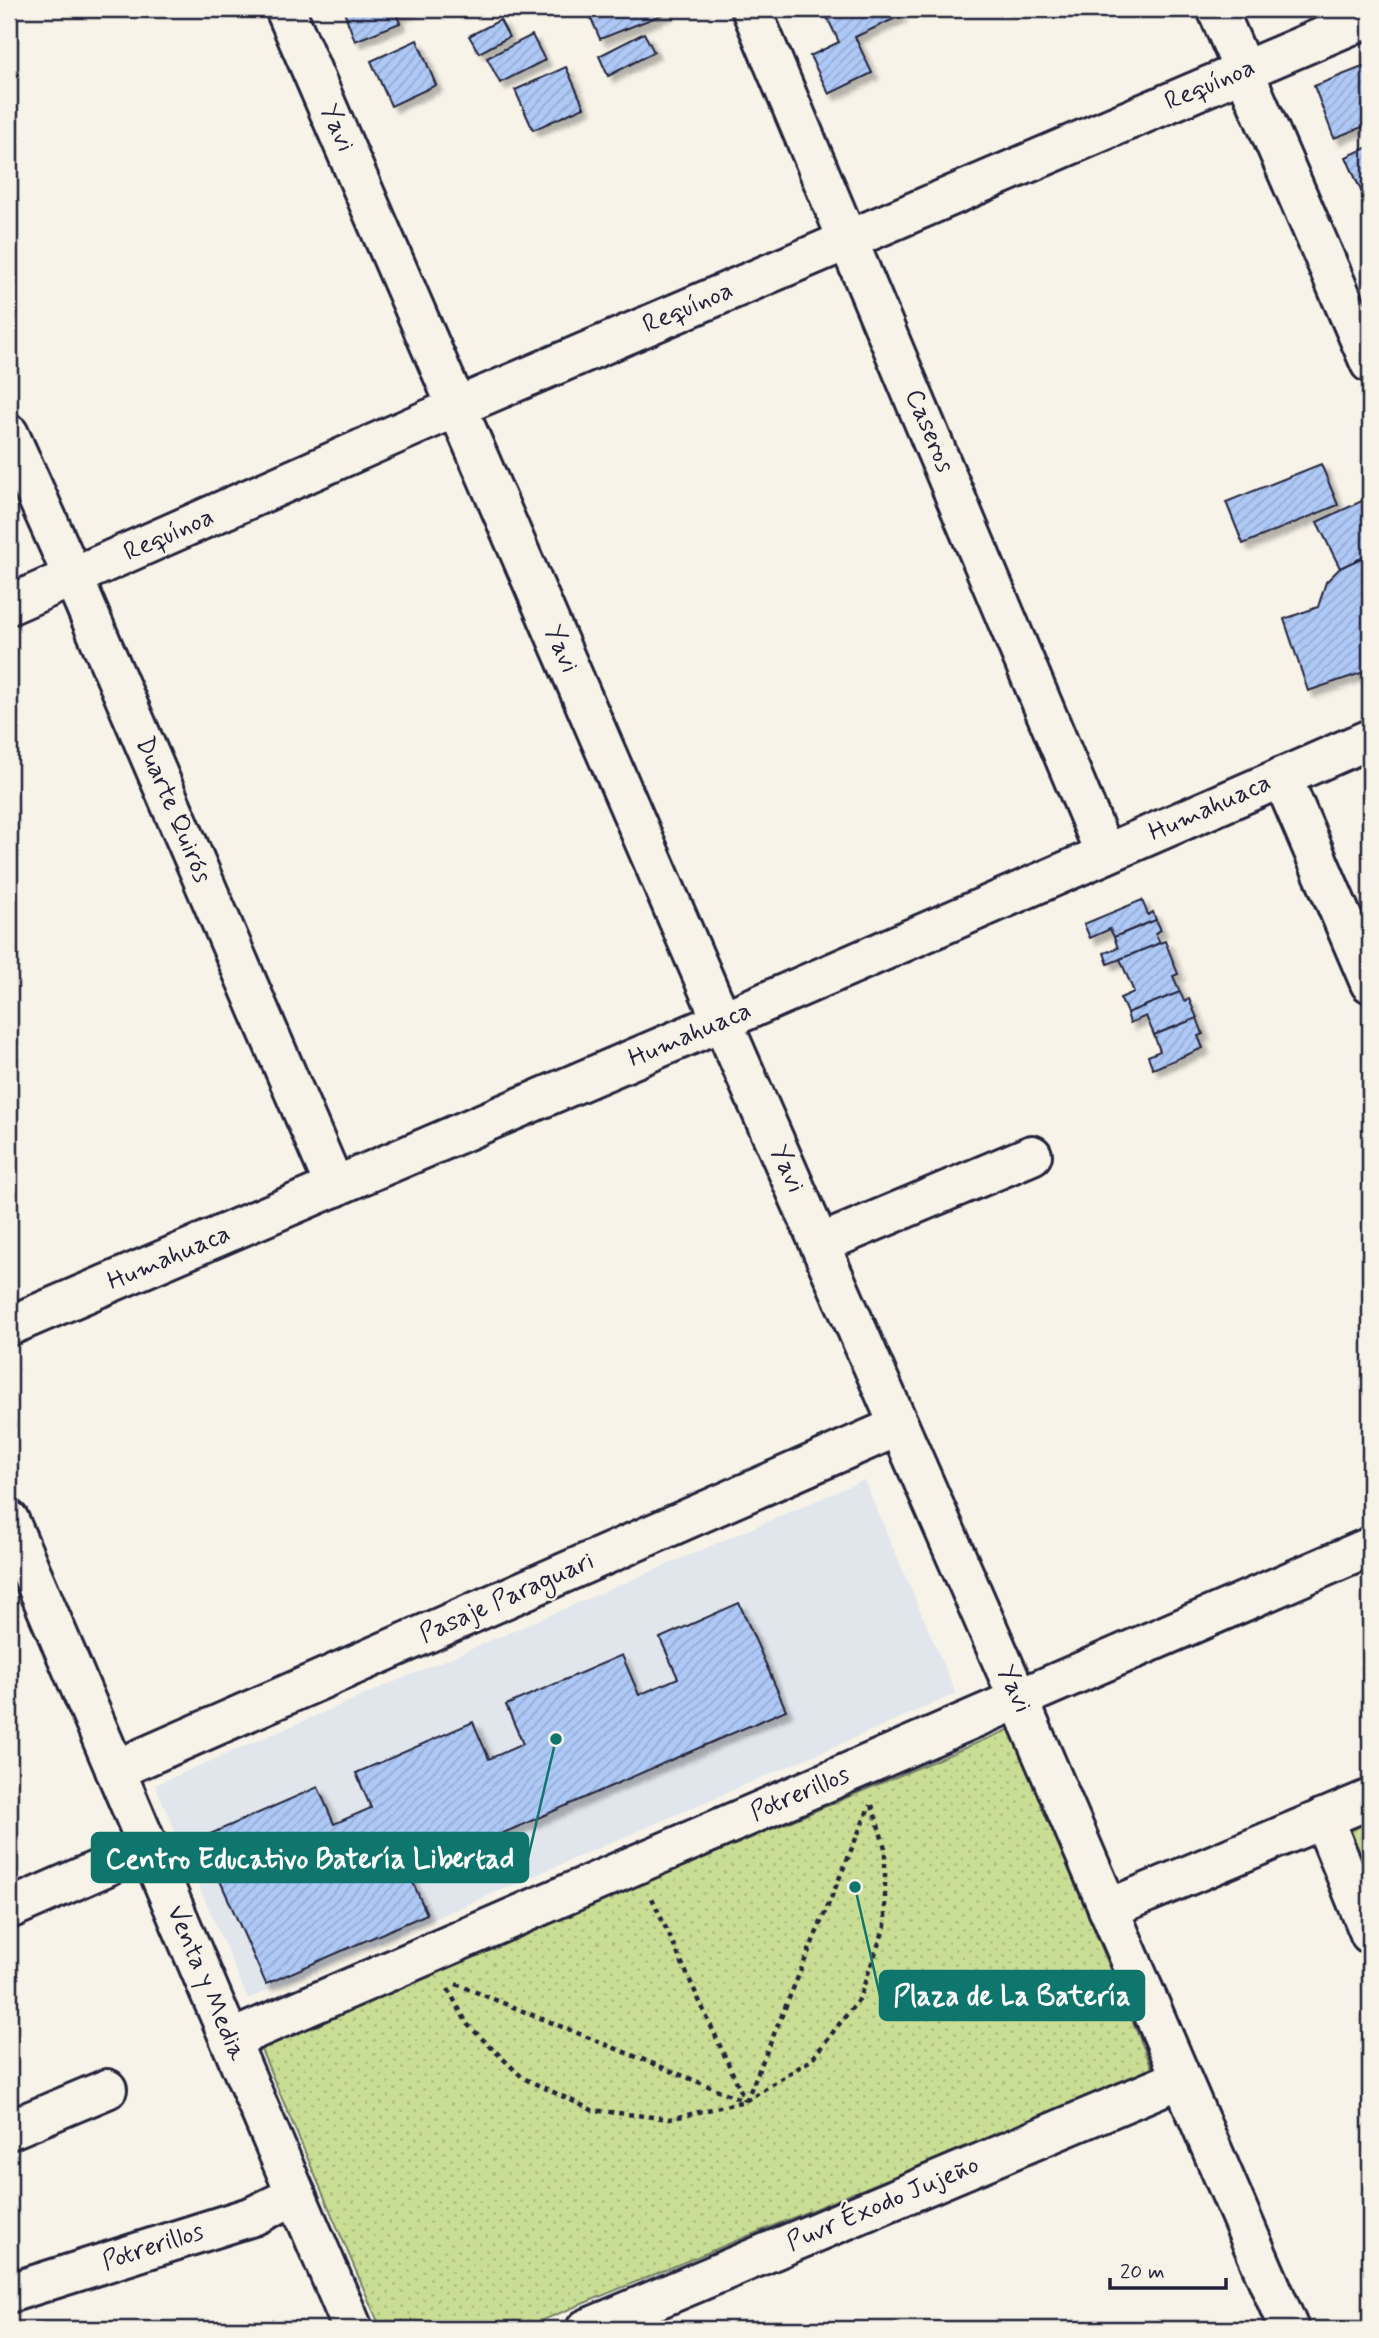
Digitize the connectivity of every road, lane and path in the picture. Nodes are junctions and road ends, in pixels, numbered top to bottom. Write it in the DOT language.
graph roads {
  1 [pos="285,9"];
  2 [pos="751,9"];
  3 [pos="1217,9"];
  4 [pos="1370,17"];
  5 [pos="1244,71"];
  6 [pos="849,239"];
  7 [pos="1370,363"];
  8 [pos="457,407"];
  9 [pos="9,434"];
  10 [pos="74,577"];
  11 [pos="9,605"];
  12 [pos="1370,739"];
  13 [pos="1282,778"];
  14 [pos="1105,854"];
  15 [pos="1370,983"];
  16 [pos="722,1021"];
  17 [pos="1031,1155"];
  18 [pos="335,1187"];
  19 [pos="820,1244"];
  20 [pos="9,1326"];
  21 [pos="898,1426"];
  22 [pos="9,1520"];
  23 [pos="1370,1548"];
  24 [pos="1019,1700"];
  25 [pos="115,1770"];
  26 [pos="1370,1798"];
  27 [pos="1323,1818"];
  28 [pos="148,1848"];
  29 [pos="650,1893"];
  30 [pos="9,1909"];
  31 [pos="1108,1909"];
  32 [pos="1370,1934"];
  33 [pos="443,1979"];
  34 [pos="455,1984"];
  35 [pos="230,2040"];
  36 [pos="1180,2079"];
  37 [pos="107,2089"];
  38 [pos="745,2101"];
  39 [pos="9,2130"];
  40 [pos="296,2195"];
  41 [pos="9,2293"];
  42 [pos="353,2329"];
  43 [pos="586,2329"];
  44 [pos="1289,2329"];
  1 -- 8 [label="street, Yavi"];
  2 -- 6 [label="street, Caseros"];
  3 -- 5 [label="street"];
  4 -- 5 [label="street, Requínoa"];
  5 -- 6 [label="street, Requínoa"];
  5 -- 7 [label="street"];
  6 -- 8 [label="street, Requínoa"];
  6 -- 14 [label="street, Caseros"];
  8 -- 10 [label="street, Requínoa"];
  8 -- 16 [label="street, Yavi"];
  9 -- 10 [label="street, Duarte Quirós"];
  10 -- 11 [label="street, Requínoa"];
  10 -- 18 [label="street, Duarte Quirós"];
  12 -- 13 [label="street, Humahuaca"];
  13 -- 14 [label="street, Humahuaca"];
  13 -- 15 [label="street"];
  14 -- 16 [label="street, Humahuaca"];
  16 -- 18 [label="street, Humahuaca"];
  16 -- 19 [label="street, Yavi"];
  17 -- 19 [label="street"];
  18 -- 20 [label="street, Humahuaca"];
  19 -- 21 [label="street, Yavi"];
  21 -- 24 [label="street, Yavi"];
  21 -- 25 [label="street, Pasaje Paraguari"];
  22 -- 25 [label="street, Venta y Media"];
  23 -- 24 [label="street, Potrerillos"];
  24 -- 31 [label="street, Yavi"];
  24 -- 35 [label="street, Potrerillos"];
  25 -- 28 [label="street, Venta y Media"];
  26 -- 27 [label="street"];
  27 -- 31 [label="street"];
  27 -- 32 [label="street"];
  28 -- 30 [label="street"];
  28 -- 35 [label="street, Venta y Media"];
  29 -- 38 [label="path"];
  31 -- 36 [label="street, Yavi"];
  33 -- 38 [label="path"];
  34 -- 38 [label="path"];
  35 -- 40 [label="street, Venta y Media"];
  36 -- 43 [label="street, Puvr Éxodo Jujeño"];
  36 -- 44 [label="street, Yavi"];
  37 -- 39 [label="street"];
  38 -- 38 [label="path"];
  40 -- 41 [label="street, Potrerillos"];
  40 -- 42 [label="street, Venta y Media"];
}
